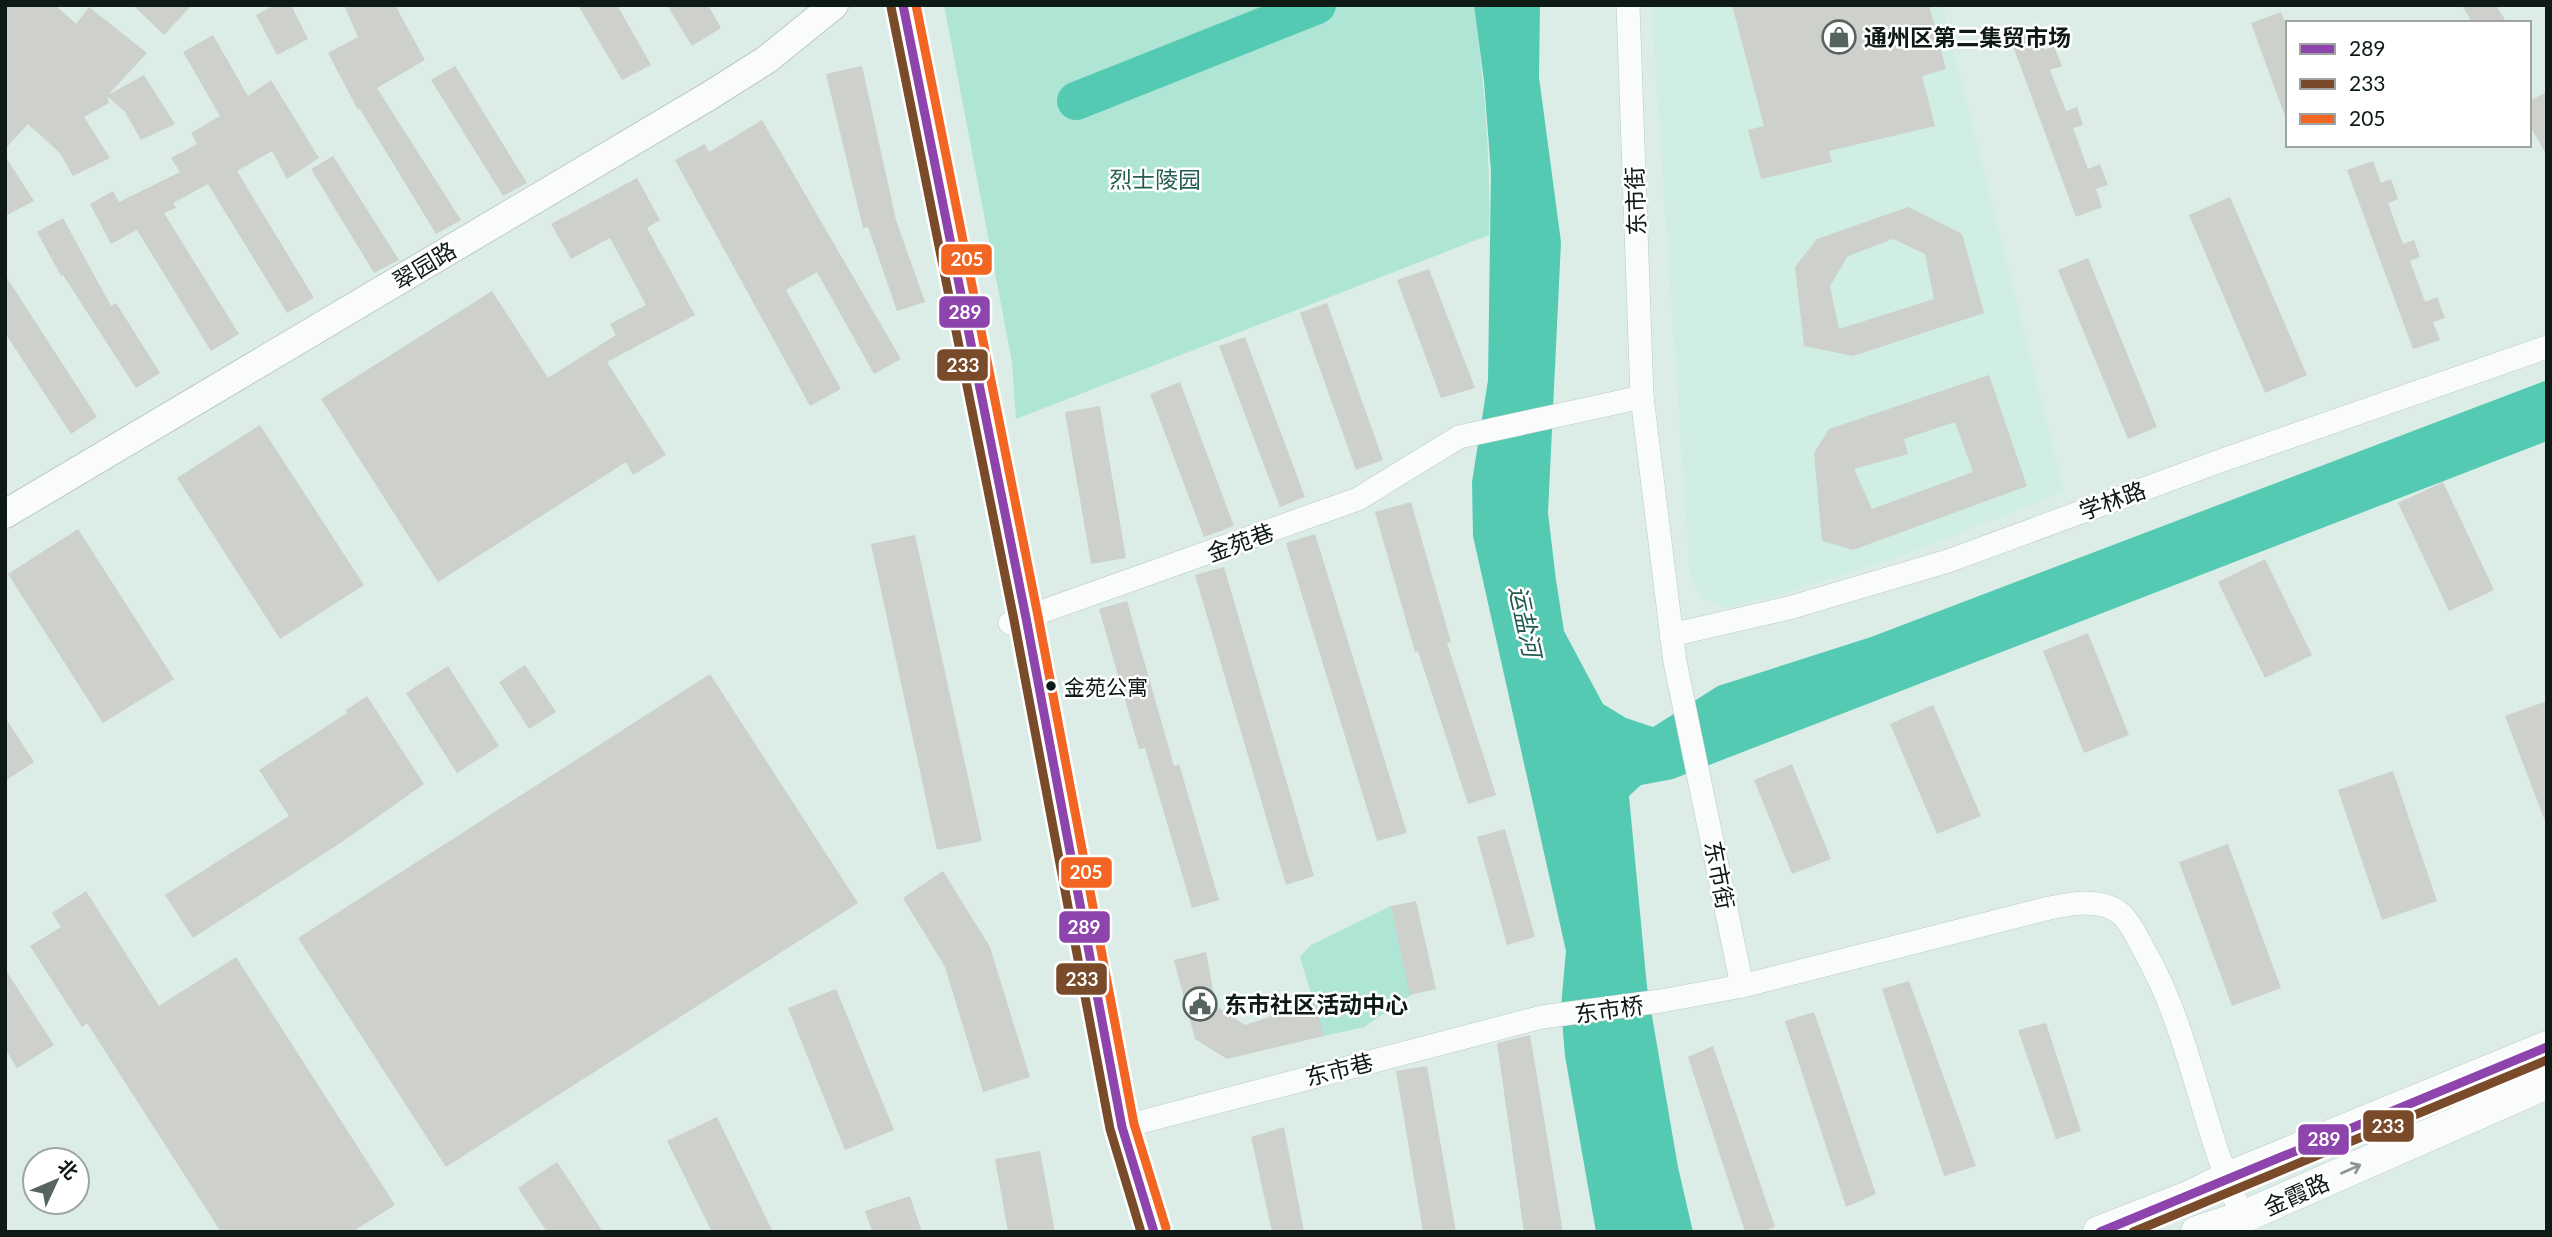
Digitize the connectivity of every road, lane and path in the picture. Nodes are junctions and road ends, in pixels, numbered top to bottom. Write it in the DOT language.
graph roads {
  1 [pos="834,5"];
  2 [pos="891,5"];
  3 [pos="902,5"];
  4 [pos="1628,5"];
  5 [pos="2547,347"];
  6 [pos="1643,397"];
  7 [pos="5,514"];
  8 [pos="1018,621"];
  9 [pos="1671,635"];
  10 [pos="1742,986"];
  11 [pos="1557,1016"];
  12 [pos="2547,1047"];
  13 [pos="2547,1083"];
  14 [pos="1122,1127"];
  15 [pos="2225,1179"];
  16 [pos="2189,1198"];
  17 [pos="2243,1217"];
  18 [pos="2146,1223"];
  19 [pos="2200,1231"];
  20 [pos="1133,1232"];
  21 [pos="1154,1232"];
  22 [pos="2099,1232"];
  1 -- 7 [label="street, 翠园路"];
  2 -- 8 [label="main road"];
  3 -- 8 [label="main road"];
  4 -- 6 [label="street, 东市街"];
  5 -- 9 [label="street, 学林路"];
  6 -- 8 [label="street, 金苑巷"];
  6 -- 9 [label="street, 东市街"];
  8 -- 14 [label="main road"];
  8 -- 20 [label="main road"];
  9 -- 10 [label="street, 东市街"];
  10 -- 11 [label="street, 东市桥"];
  10 -- 15 [label="street, 东市桥"];
  11 -- 14 [label="street, 东市巷"];
  12 -- 15 [label="main road, 金霞路"];
  17 -- 13 [label="main road, 金霞路, one-way"];
  14 -- 21 [label="main road"];
  15 -- 16 [label="main road, 金霞路"];
  15 -- 17 [label="street, 东市桥"];
  16 -- 18 [label="main road, 金霞路"];
  16 -- 19 [label="street"];
  17 -- 19 [label="main road, 金霞路"];
  18 -- 22 [label="main road, 金霞路"];
}
